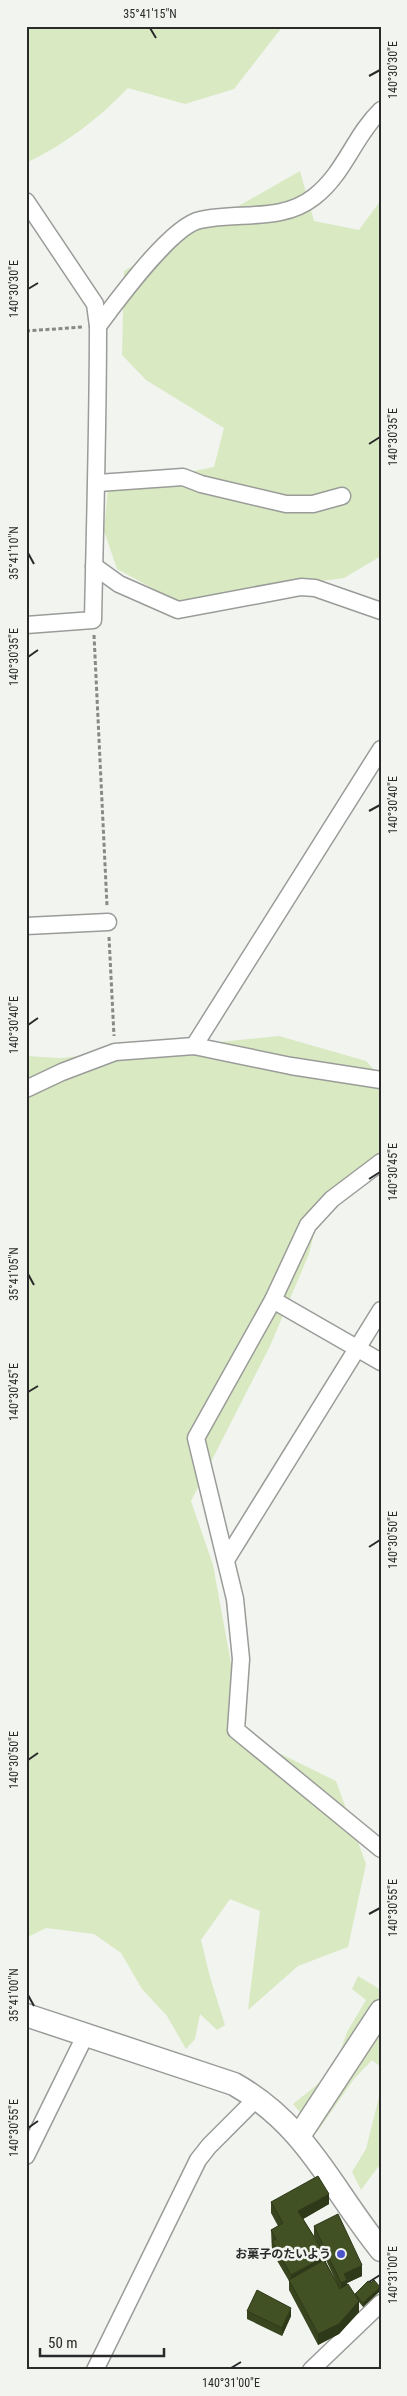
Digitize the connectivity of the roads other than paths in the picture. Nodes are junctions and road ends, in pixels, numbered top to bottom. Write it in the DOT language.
graph roads {
  1 [pos="381,110"];
  2 [pos="26,201"];
  3 [pos="98,326"];
  4 [pos="98,482"];
  5 [pos="342,496"];
  6 [pos="94,566"];
  7 [pos="381,611"];
  8 [pos="26,625"];
  9 [pos="381,749"];
  10 [pos="108,922"];
  11 [pos="26,926"];
  12 [pos="194,1046"];
  13 [pos="381,1080"];
  14 [pos="26,1089"];
  15 [pos="381,1162"];
  16 [pos="272,1300"];
  17 [pos="381,1310"];
  18 [pos="357,1348"];
  19 [pos="381,1362"];
  20 [pos="226,1560"];
  21 [pos="381,1849"];
  22 [pos="381,2011"];
  23 [pos="26,2015"];
  24 [pos="85,2036"];
  25 [pos="258,2097"];
  26 [pos="299,2136"];
  27 [pos="26,2156"];
  28 [pos="381,2250"];
  29 [pos="381,2303"];
  30 [pos="95,2370"];
  31 [pos="311,2370"];
  1 -- 3 [label="street"];
  2 -- 3 [label="street"];
  3 -- 4 [label="street"];
  4 -- 5 [label="street"];
  4 -- 6 [label="street"];
  6 -- 7 [label="street"];
  6 -- 8 [label="street"];
  9 -- 12 [label="street"];
  10 -- 11 [label="street"];
  12 -- 13 [label="street"];
  12 -- 14 [label="street"];
  15 -- 16 [label="street"];
  16 -- 18 [label="street"];
  16 -- 20 [label="street"];
  17 -- 18 [label="street"];
  18 -- 19 [label="street"];
  18 -- 20 [label="street"];
  20 -- 21 [label="street"];
  22 -- 26 [label="street"];
  23 -- 24 [label="street"];
  24 -- 25 [label="street"];
  24 -- 27 [label="street"];
  25 -- 26 [label="street"];
  25 -- 30 [label="street"];
  26 -- 28 [label="street"];
  29 -- 31 [label="street"];
}
